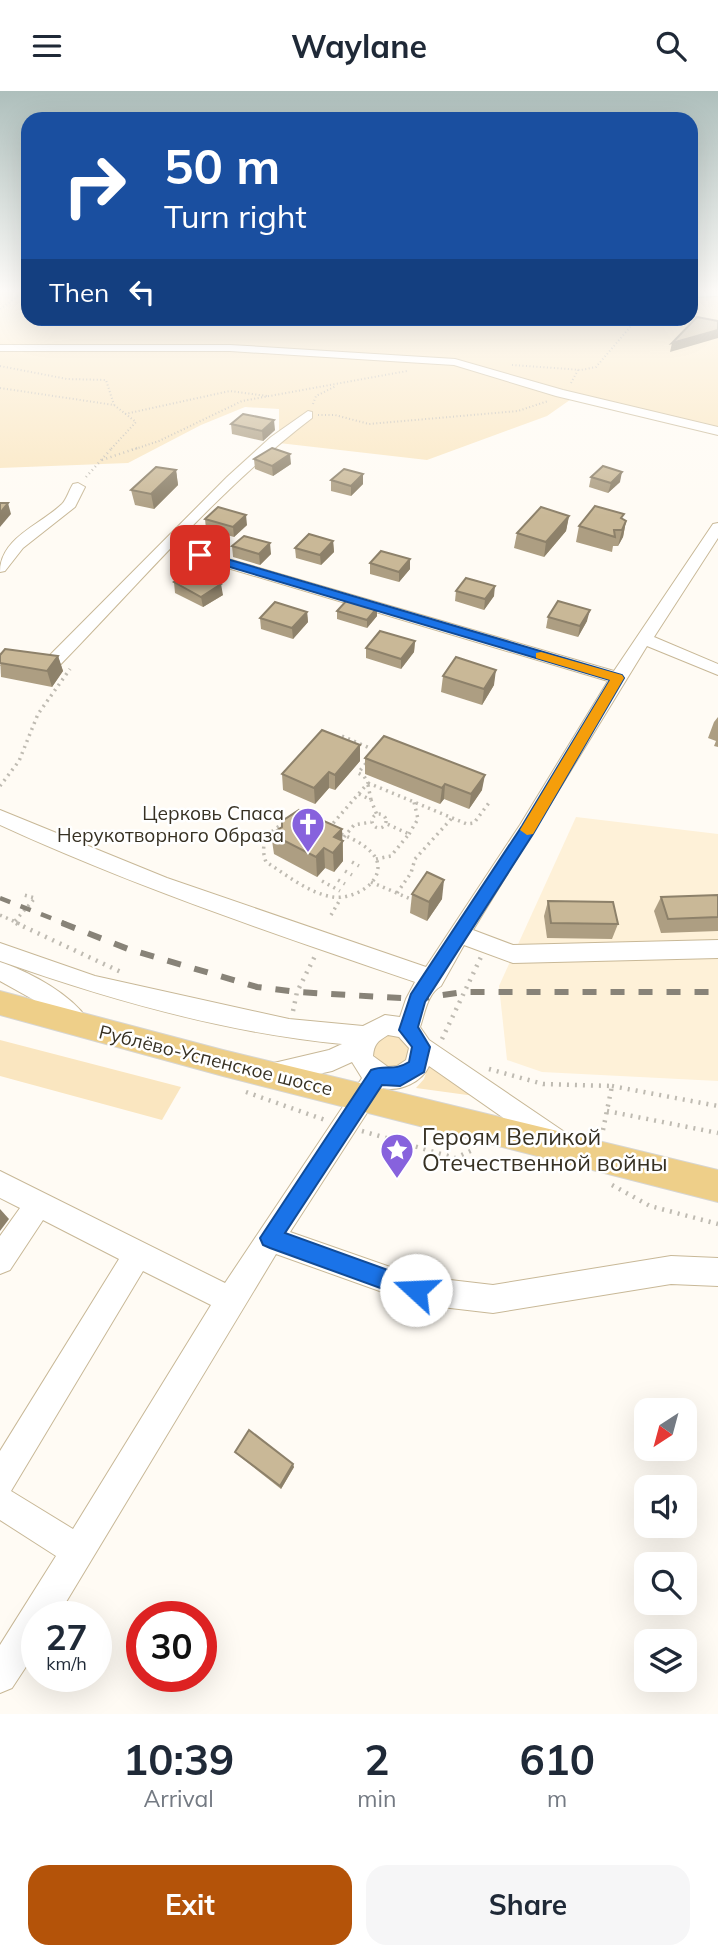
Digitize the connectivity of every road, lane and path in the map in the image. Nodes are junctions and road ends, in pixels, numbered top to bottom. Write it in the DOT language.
graph roads {
  1 [pos="468,365"];
  2 [pos="511,365"];
  3 [pos="598,365"];
  4 [pos="0,366"];
  5 [pos="578,370"];
  6 [pos="407,371"];
  7 [pos="338,384"];
  8 [pos="0,389"];
  9 [pos="560,393"];
  10 [pos="271,396"];
  11 [pos="114,405"];
  12 [pos="125,414"];
  13 [pos="308,415"];
  14 [pos="718,431"];
  15 [pos="102,460"];
  16 [pos="78,487"];
  17 [pos="718,527"];
  18 [pos="200,555"];
  19 [pos="0,568"];
  20 [pos="643,638"];
  21 [pos="0,660"];
  22 [pos="52,663"];
  23 [pos="71,667"];
  24 [pos="718,670"];
  25 [pos="618,678"];
  26 [pos="342,736"];
  27 [pos="368,783"];
  28 [pos="0,786"];
  29 [pos="358,794"];
  30 [pos="371,800"];
  31 [pos="491,800"];
  32 [pos="414,802"];
  33 [pos="377,814"];
  34 [pos="0,817"];
  35 [pos="452,818"];
  36 [pos="371,822"];
  37 [pos="387,824"];
  38 [pos="327,829"];
  39 [pos="409,834"];
  40 [pos="344,837"];
  41 [pos="376,859"];
  42 [pos="352,863"];
  43 [pos="359,866"];
  44 [pos="345,871"];
  45 [pos="352,875"];
  46 [pos="338,880"];
  47 [pos="322,881"];
  48 [pos="371,882"];
  49 [pos="345,884"];
  50 [pos="340,891"];
  51 [pos="397,893"];
  52 [pos="24,895"];
  53 [pos="341,898"];
  54 [pos="418,902"];
  55 [pos="0,915"];
  56 [pos="331,915"];
  57 [pos="15,921"];
  58 [pos="458,940"];
  59 [pos="323,941"];
  60 [pos="718,949"];
  61 [pos="0,952"];
  62 [pos="0,971"];
  63 [pos="129,976"];
  64 [pos="433,979"];
  65 [pos="0,1003"];
  66 [pos="292,1017"];
  67 [pos="78,1024"];
  68 [pos="363,1042"];
  69 [pos="422,1042"];
  70 [pos="223,1063"];
  71 [pos="477,1066"];
  72 [pos="270,1074"];
  73 [pos="612,1086"];
  74 [pos="369,1087"];
  75 [pos="718,1106"];
  76 [pos="607,1111"];
  77 [pos="343,1126"];
  78 [pos="603,1130"];
  79 [pos="718,1133"];
  80 [pos="484,1146"];
  81 [pos="570,1150"];
  82 [pos="608,1183"];
  83 [pos="0,1184"];
  84 [pos="718,1186"];
  85 [pos="38,1204"];
  86 [pos="718,1224"];
  87 [pos="270,1238"];
  88 [pos="138,1254"];
  89 [pos="0,1260"];
  90 [pos="718,1272"];
  91 [pos="230,1300"];
  92 [pos="0,1480"];
  93 [pos="0,1502"];
  94 [pos="79,1552"];
  95 [pos="48,1601"];
  96 [pos="21,1643"];
  97 [pos="0,1676"];
  1 -- 9 [label="street"];
  2 -- 5 [label="path"];
  3 -- 5 [label="path"];
  4 -- 11 [label="path"];
  5 -- 9 [label="path"];
  6 -- 7 [label="path"];
  7 -- 10 [label="path"];
  7 -- 13 [label="path"];
  8 -- 11 [label="path"];
  9 -- 13 [label="path"];
  9 -- 14 [label="street"];
  10 -- 12 [label="path"];
  10 -- 15 [label="path"];
  11 -- 12 [label="path"];
  12 -- 15 [label="path"];
  13 -- 22 [label="street"];
  15 -- 16 [label="path"];
  16 -- 19 [label="street"];
  17 -- 20 [label="street"];
  18 -- 25 [label="street"];
  20 -- 24 [label="street"];
  20 -- 25 [label="street"];
  21 -- 22 [label="street"];
  22 -- 23 [label="street"];
  23 -- 28 [label="path"];
  25 -- 58 [label="street"];
  26 -- 27 [label="path"];
  27 -- 29 [label="path"];
  27 -- 30 [label="path"];
  27 -- 32 [label="path"];
  29 -- 30 [label="path"];
  29 -- 38 [label="path"];
  30 -- 33 [label="path"];
  31 -- 35 [label="path"];
  32 -- 35 [label="path"];
  32 -- 39 [label="path"];
  33 -- 36 [label="path"];
  33 -- 37 [label="path"];
  34 -- 59 [label="street"];
  35 -- 51 [label="path"];
  36 -- 37 [label="path"];
  36 -- 40 [label="path"];
  37 -- 39 [label="path"];
  38 -- 40 [label="path"];
  38 -- 53 [label="path"];
  39 -- 41 [label="path"];
  40 -- 41 [label="path"];
  41 -- 48 [label="path"];
  42 -- 43 [label="path"];
  44 -- 45 [label="path"];
  46 -- 49 [label="path"];
  47 -- 50 [label="path"];
  48 -- 51 [label="path"];
  48 -- 53 [label="path"];
  51 -- 54 [label="path"];
  52 -- 57 [label="path"];
  53 -- 56 [label="path"];
  55 -- 57 [label="path"];
  57 -- 63 [label="path"];
  58 -- 60 [label="street"];
  58 -- 64 [label="street"];
  58 -- 69 [label="path"];
  59 -- 64 [label="street"];
  59 -- 66 [label="path"];
  61 -- 68 [label="street"];
  62 -- 67 [label="street"];
  64 -- 69 [label="street"];
  65 -- 67 [label="main road, Рублёво-Успенское шоссе"];
  67 -- 70 [label="main road, Рублёво-Успенское шоссе"];
  68 -- 69 [label="street"];
  68 -- 72 [label="street"];
  68 -- 74 [label="street"];
  69 -- 74 [label="street"];
  69 -- 81 [label="street"];
  70 -- 72 [label="main road, Рублёво-Успенское шоссе"];
  70 -- 77 [label="path"];
  71 -- 73 [label="path"];
  72 -- 74 [label="main road, Рублёво-Успенское шоссе"];
  73 -- 75 [label="path"];
  73 -- 76 [label="path"];
  74 -- 77 [label="street"];
  74 -- 81 [label="main road, Рублёво-Успенское шоссе"];
  76 -- 78 [label="path"];
  76 -- 79 [label="path"];
  77 -- 80 [label="path"];
  77 -- 87 [label="street"];
  81 -- 84 [label="main road, Рублёво-Успенское шоссе"];
  82 -- 86 [label="path"];
  83 -- 85 [label="street"];
  85 -- 88 [label="street"];
  85 -- 89 [label="street"];
  87 -- 90 [label="street"];
  87 -- 91 [label="street"];
  88 -- 91 [label="street"];
  88 -- 92 [label="street"];
  91 -- 94 [label="street"];
  93 -- 94 [label="street"];
  94 -- 95 [label="street"];
  96 -- 97 [label="street"];
}
